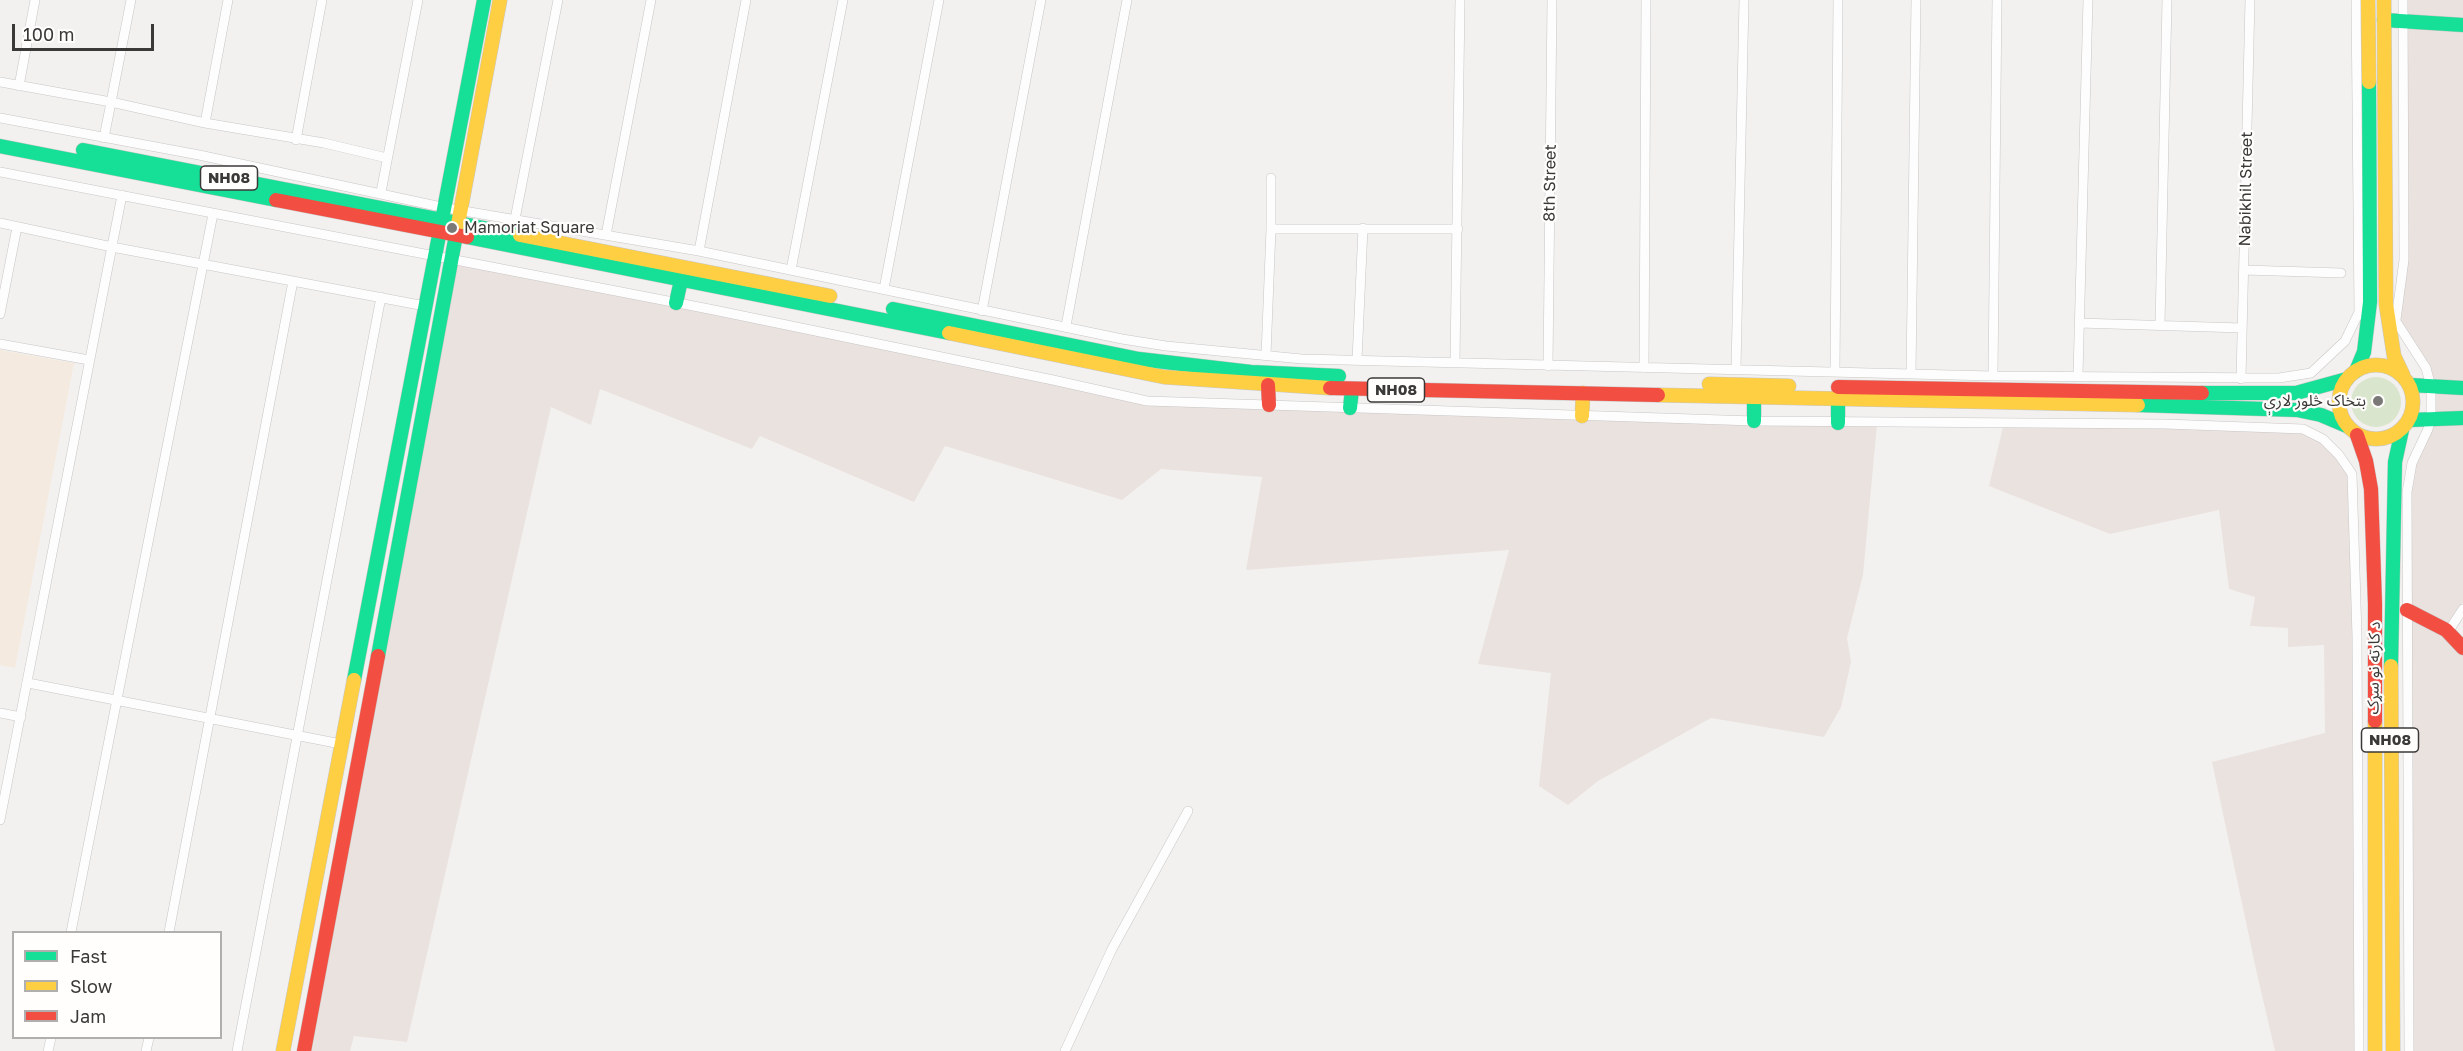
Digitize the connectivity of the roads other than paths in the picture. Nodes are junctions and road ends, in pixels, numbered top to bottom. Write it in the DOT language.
graph roads {
  1 [pos="35,0"];
  2 [pos="131,0"];
  3 [pos="228,0"];
  4 [pos="322,0"];
  5 [pos="418,0"];
  6 [pos="484,0"];
  7 [pos="500,0"];
  8 [pos="558,0"];
  9 [pos="651,0"];
  10 [pos="746,0"];
  11 [pos="843,0"];
  12 [pos="939,0"];
  13 [pos="1041,0"];
  14 [pos="1127,0"];
  15 [pos="1460,0"];
  16 [pos="1552,0"];
  17 [pos="1646,0"];
  18 [pos="1744,0"];
  19 [pos="1838,0"];
  20 [pos="1916,0"];
  21 [pos="1998,0"];
  22 [pos="2088,0"];
  23 [pos="2167,0"];
  24 [pos="2250,0"];
  25 [pos="2356,0"];
  26 [pos="2368,0"];
  27 [pos="2384,0"];
  28 [pos="2403,0"];
  29 [pos="2384,20"];
  30 [pos="2403,21"];
  31 [pos="2463,25"];
  32 [pos="0,82"];
  33 [pos="19,86"];
  34 [pos="111,102"];
  35 [pos="0,118"];
  36 [pos="205,123"];
  37 [pos="0,134"];
  38 [pos="104,138"];
  39 [pos="296,140"];
  40 [pos="0,146"];
  41 [pos="387,158"];
  42 [pos="0,172"];
  43 [pos="1271,178"];
  44 [pos="381,192"];
  45 [pos="122,195"];
  46 [pos="213,214"];
  47 [pos="515,219"];
  48 [pos="443,220"];
  49 [pos="458,222"];
  50 [pos="0,223"];
  51 [pos="17,226"];
  52 [pos="1363,228"];
  53 [pos="1271,229"];
  54 [pos="1458,229"];
  55 [pos="606,235"];
  56 [pos="112,247"];
  57 [pos="699,251"];
  58 [pos="435,256"];
  59 [pos="450,259"];
  60 [pos="204,263"];
  61 [pos="791,270"];
  62 [pos="2244,270"];
  63 [pos="2341,273"];
  64 [pos="681,280"];
  65 [pos="293,281"];
  66 [pos="884,289"];
  67 [pos="381,297"];
  68 [pos="676,303"];
  69 [pos="426,306"];
  70 [pos="982,311"];
  71 [pos="2359,312"];
  72 [pos="0,314"];
  73 [pos="2079,323"];
  74 [pos="2397,323"];
  75 [pos="2160,325"];
  76 [pos="1066,326"];
  77 [pos="2242,328"];
  78 [pos="2368,328"];
  79 [pos="2390,336"];
  80 [pos="0,344"];
  81 [pos="1266,355"];
  82 [pos="89,360"];
  83 [pos="1357,360"];
  84 [pos="1455,362"];
  85 [pos="1548,366"];
  86 [pos="1644,368"];
  87 [pos="1737,368"];
  88 [pos="1835,371"];
  89 [pos="2311,373"];
  90 [pos="1911,374"];
  91 [pos="2078,375"];
  92 [pos="2351,375"];
  93 [pos="1993,376"];
  94 [pos="2241,379"];
  95 [pos="2406,380"];
  96 [pos="1268,386"];
  97 [pos="2431,387"];
  98 [pos="2463,388"];
  99 [pos="1352,389"];
  100 [pos="1583,393"];
  101 [pos="2296,393"];
  102 [pos="1754,397"];
  103 [pos="1838,399"];
  104 [pos="1269,405"];
  105 [pos="1350,408"];
  106 [pos="2321,415"];
  107 [pos="1582,416"];
  108 [pos="2430,418"];
  109 [pos="2463,418"];
  110 [pos="1754,421"];
  111 [pos="1838,423"];
  112 [pos="2406,425"];
  113 [pos="2303,429"];
  114 [pos="2352,430"];
  115 [pos="2352,474"];
  116 [pos="2371,489"];
  117 [pos="2400,500"];
  118 [pos="2463,609"];
  119 [pos="2407,610"];
  120 [pos="2448,632"];
  121 [pos="2463,648"];
  122 [pos="28,683"];
  123 [pos="116,700"];
  124 [pos="0,713"];
  125 [pos="21,717"];
  126 [pos="210,719"];
  127 [pos="297,735"];
  128 [pos="341,744"];
  129 [pos="1188,811"];
  130 [pos="0,819"];
  131 [pos="2408,925"];
  132 [pos="71,931"];
  133 [pos="169,931"];
  134 [pos="2393,947"];
  135 [pos="237,1051"];
  136 [pos="283,1051"];
  137 [pos="304,1051"];
  138 [pos="1065,1051"];
  139 [pos="2359,1051"];
  140 [pos="2376,1051"];
  141 [pos="2393,1051"];
  142 [pos="2407,1051"];
  1 -- 33 [label="street"];
  2 -- 34 [label="street"];
  3 -- 36 [label="street"];
  4 -- 39 [label="street"];
  5 -- 41 [label="street"];
  6 -- 48 [label="main road"];
  7 -- 49 [label="main road"];
  8 -- 47 [label="street"];
  9 -- 55 [label="street"];
  10 -- 57 [label="street"];
  11 -- 61 [label="street"];
  12 -- 66 [label="street"];
  13 -- 70 [label="street"];
  14 -- 76 [label="street"];
  15 -- 54 [label="street"];
  16 -- 85 [label="street, 8th Street"];
  17 -- 86 [label="street"];
  18 -- 87 [label="street"];
  19 -- 88 [label="street"];
  20 -- 90 [label="street"];
  21 -- 93 [label="street"];
  22 -- 73 [label="street"];
  23 -- 75 [label="street"];
  24 -- 62 [label="street, Nabikhil Street"];
  25 -- 71 [label="street"];
  26 -- 78 [label="main road"];
  27 -- 29 [label="main road"];
  28 -- 30 [label="street"];
  29 -- 30 [label="main road"];
  29 -- 79 [label="main road"];
  30 -- 31 [label="main road"];
  30 -- 74 [label="street"];
  32 -- 33 [label="street"];
  33 -- 34 [label="street"];
  34 -- 36 [label="street"];
  34 -- 38 [label="street"];
  35 -- 38 [label="street"];
  36 -- 39 [label="street"];
  37 -- 48 [label="main road, NH08"];
  38 -- 44 [label="street"];
  39 -- 41 [label="street"];
  40 -- 48 [label="main road, NH08"];
  41 -- 44 [label="street"];
  42 -- 45 [label="street"];
  43 -- 53 [label="street"];
  44 -- 48 [label="street"];
  45 -- 46 [label="street"];
  45 -- 56 [label="street"];
  46 -- 58 [label="street"];
  46 -- 60 [label="street"];
  47 -- 49 [label="street"];
  47 -- 55 [label="street"];
  48 -- 49 [label="main road, NH08"];
  48 -- 58 [label="main road"];
  49 -- 59 [label="main road"];
  49 -- 64 [label="main road, NH08"];
  49 -- 101 [label="main road, NH08"];
  50 -- 51 [label="street"];
  51 -- 56 [label="street"];
  51 -- 72 [label="street"];
  52 -- 53 [label="street"];
  52 -- 54 [label="street"];
  52 -- 83 [label="street"];
  53 -- 81 [label="street"];
  54 -- 84 [label="street"];
  55 -- 57 [label="street"];
  56 -- 60 [label="street"];
  56 -- 82 [label="street"];
  57 -- 61 [label="street"];
  58 -- 59 [label="street"];
  58 -- 69 [label="main road"];
  59 -- 68 [label="street"];
  59 -- 137 [label="main road"];
  60 -- 65 [label="street"];
  60 -- 123 [label="street"];
  61 -- 66 [label="street"];
  62 -- 63 [label="street"];
  62 -- 77 [label="street, Nabikhil Street"];
  64 -- 68 [label="main road"];
  64 -- 96 [label="main road, NH08"];
  65 -- 67 [label="street"];
  65 -- 126 [label="street"];
  66 -- 70 [label="street"];
  67 -- 69 [label="street"];
  67 -- 127 [label="street"];
  68 -- 104 [label="street"];
  69 -- 128 [label="main road"];
  70 -- 76 [label="street"];
  71 -- 78 [label="street"];
  71 -- 89 [label="street"];
  73 -- 75 [label="street"];
  73 -- 91 [label="street"];
  74 -- 79 [label="street"];
  74 -- 97 [label="street"];
  75 -- 77 [label="street"];
  76 -- 81 [label="street"];
  77 -- 94 [label="street, Nabikhil Street"];
  78 -- 92 [label="main road"];
  79 -- 95 [label="main road"];
  80 -- 82 [label="street"];
  81 -- 83 [label="street"];
  82 -- 122 [label="street"];
  83 -- 84 [label="street"];
  84 -- 85 [label="street"];
  85 -- 86 [label="street"];
  86 -- 87 [label="street"];
  87 -- 88 [label="street"];
  88 -- 90 [label="street"];
  89 -- 94 [label="street"];
  89 -- 101 [label="street"];
  90 -- 93 [label="street"];
  91 -- 93 [label="street"];
  91 -- 94 [label="street"];
  92 -- 95 [label="main road, NH08"];
  92 -- 101 [label="main road, NH08"];
  92 -- 114 [label="main road, NH08"];
  95 -- 97 [label="main road"];
  95 -- 112 [label="main road, NH08"];
  96 -- 99 [label="main road, NH08"];
  96 -- 104 [label="main road"];
  97 -- 98 [label="main road"];
  97 -- 108 [label="street"];
  99 -- 100 [label="main road, NH08"];
  99 -- 105 [label="main road"];
  100 -- 102 [label="main road, NH08"];
  100 -- 107 [label="main road"];
  102 -- 103 [label="main road, NH08"];
  102 -- 110 [label="main road"];
  103 -- 106 [label="main road, NH08"];
  103 -- 111 [label="main road"];
  104 -- 105 [label="street"];
  105 -- 107 [label="street"];
  106 -- 113 [label="street"];
  106 -- 114 [label="main road, NH08"];
  107 -- 110 [label="street"];
  108 -- 109 [label="main road"];
  108 -- 112 [label="main road"];
  108 -- 117 [label="street"];
  110 -- 111 [label="street"];
  111 -- 113 [label="street"];
  112 -- 114 [label="main road, NH08"];
  112 -- 117 [label="main road, د کارته نو سړک / NH08"];
  113 -- 115 [label="street"];
  114 -- 116 [label="main road, د کارته نو سړک / NH08"];
  115 -- 116 [label="street"];
  115 -- 139 [label="street"];
  116 -- 140 [label="main road, د کارته نو سړک / NH08"];
  117 -- 119 [label="street"];
  117 -- 134 [label="main road, د کارته نو سړک / NH08"];
  118 -- 120 [label="street"];
  119 -- 120 [label="main road"];
  119 -- 131 [label="street"];
  120 -- 121 [label="main road"];
  122 -- 123 [label="street"];
  122 -- 125 [label="street"];
  123 -- 126 [label="street"];
  123 -- 132 [label="street"];
  124 -- 125 [label="street"];
  125 -- 130 [label="street"];
  126 -- 127 [label="street"];
  126 -- 133 [label="street"];
  127 -- 128 [label="street"];
  127 -- 135 [label="street"];
  128 -- 136 [label="main road"];
  129 -- 138 [label="street"];
  131 -- 134 [label="main road"];
  131 -- 142 [label="street"];
  134 -- 141 [label="main road, د کارته نو سړک / NH08"];
}
